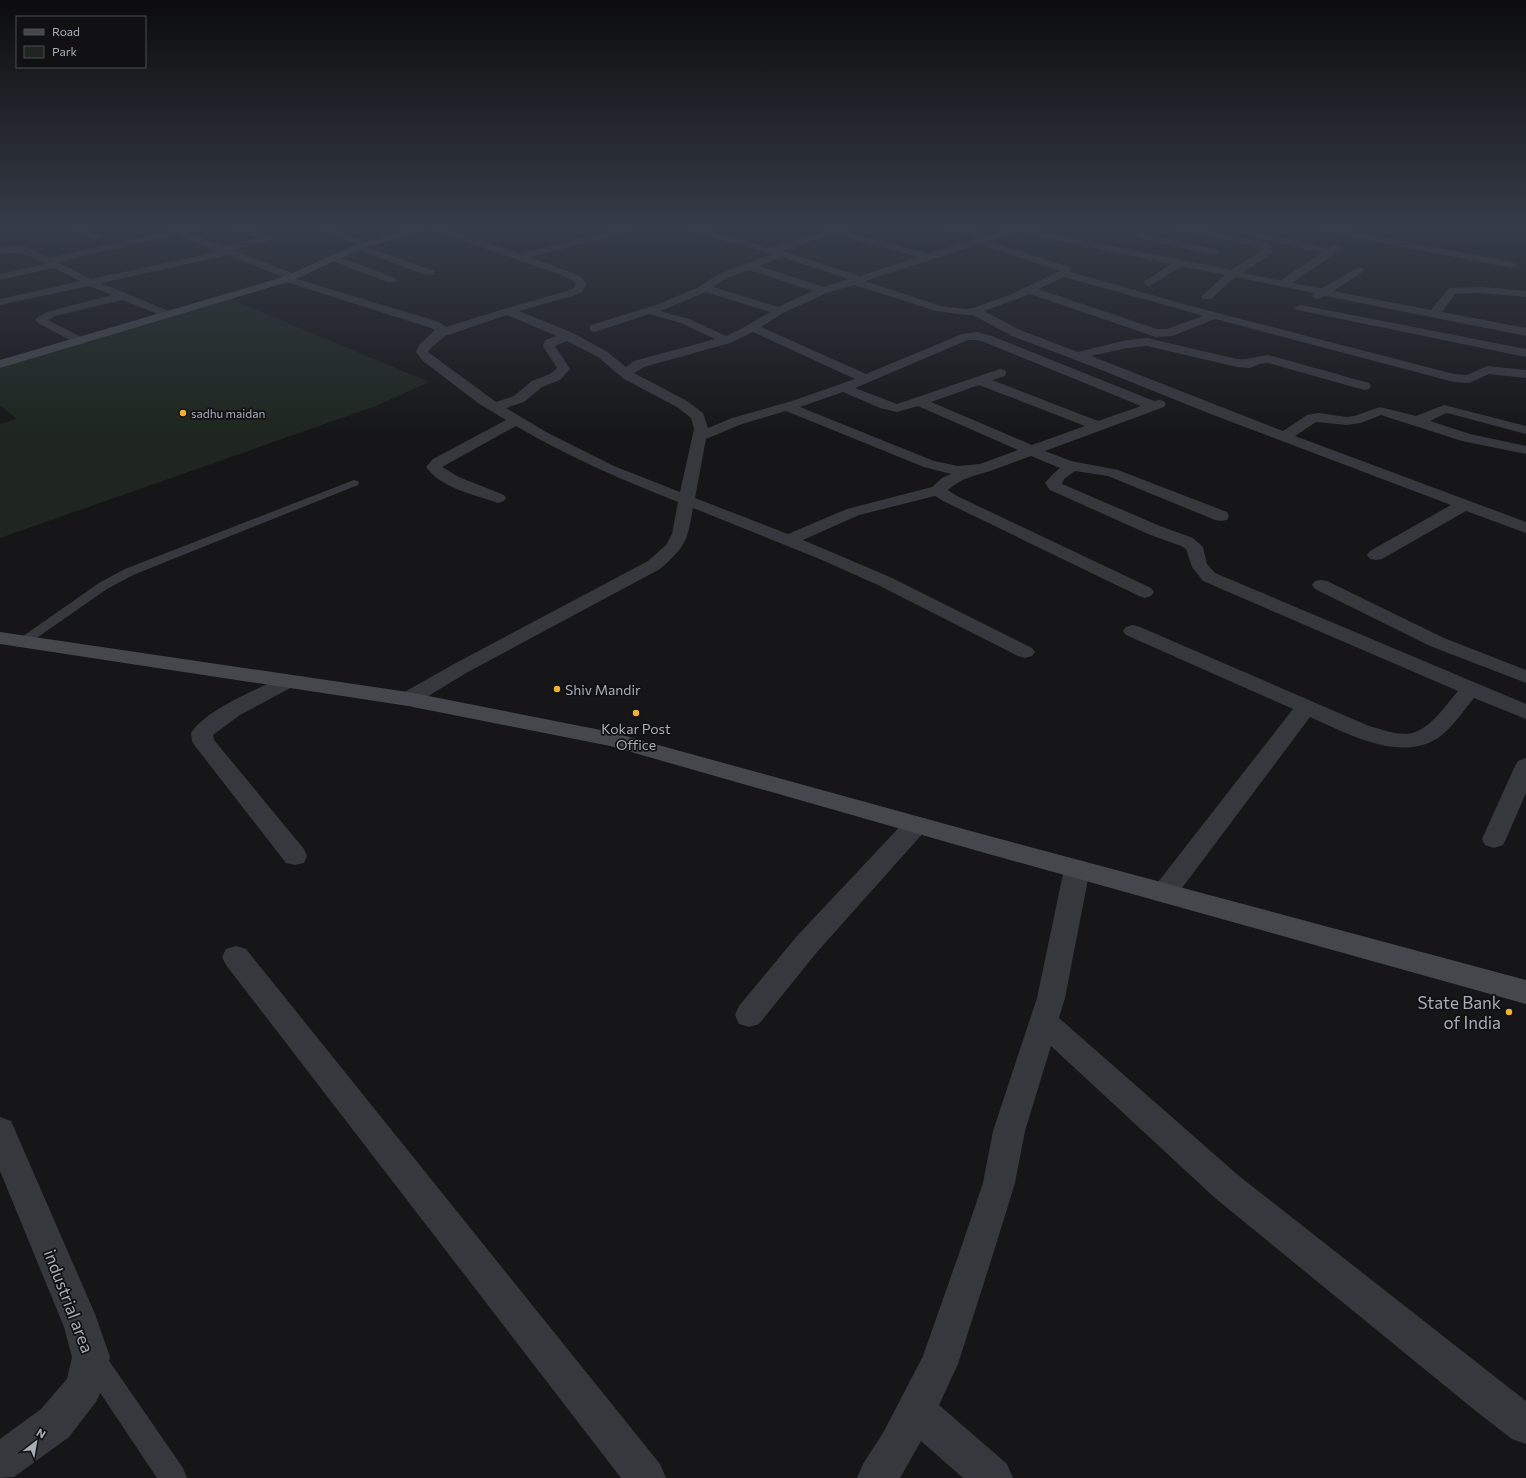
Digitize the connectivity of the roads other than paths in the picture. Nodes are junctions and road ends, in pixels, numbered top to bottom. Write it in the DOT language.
graph roads {
  1 [pos="22,297"];
  2 [pos="119,297"];
  3 [pos="125,297"];
  4 [pos="225,297"];
  5 [pos="350,297"];
  6 [pos="556,297"];
  7 [pos="684,297"];
  8 [pos="734,297"];
  9 [pos="810,297"];
  10 [pos="907,297"];
  11 [pos="1011,297"];
  12 [pos="1050,297"];
  13 [pos="1150,297"];
  14 [pos="1315,297"];
  15 [pos="1347,297"];
  16 [pos="1447,297"];
  17 [pos="0,302"];
  18 [pos="975,310"];
  19 [pos="508,311"];
  20 [pos="649,311"];
  21 [pos="779,311"];
  22 [pos="167,314"];
  23 [pos="1434,314"];
  24 [pos="1215,315"];
  25 [pos="752,327"];
  26 [pos="595,328"];
  27 [pos="1412,330"];
  28 [pos="441,332"];
  29 [pos="1526,332"];
  30 [pos="569,336"];
  31 [pos="79,340"];
  32 [pos="726,340"];
  33 [pos="1526,353"];
  34 [pos="1077,356"];
  35 [pos="1385,359"];
  36 [pos="0,364"];
  37 [pos="626,373"];
  38 [pos="1000,373"];
  39 [pos="1526,374"];
  40 [pos="866,379"];
  41 [pos="978,380"];
  42 [pos="1364,386"];
  43 [pos="842,387"];
  44 [pos="1179,396"];
  45 [pos="920,402"];
  46 [pos="1153,406"];
  47 [pos="494,407"];
  48 [pos="787,407"];
  49 [pos="517,420"];
  50 [pos="1418,422"];
  51 [pos="1098,426"];
  52 [pos="1526,430"];
  53 [pos="700,436"];
  54 [pos="1284,437"];
  55 [pos="1526,450"];
  56 [pos="1030,451"];
  57 [pos="1071,467"];
  58 [pos="971,470"];
  59 [pos="354,483"];
  60 [pos="938,490"];
  61 [pos="498,498"];
  62 [pos="687,500"];
  63 [pos="1464,505"];
  64 [pos="1221,516"];
  65 [pos="1526,528"];
  66 [pos="788,540"];
  67 [pos="1376,555"];
  68 [pos="1320,585"];
  69 [pos="1145,592"];
  70 [pos="1133,631"];
  71 [pos="7,640"];
  72 [pos="1025,652"];
  73 [pos="1526,677"];
  74 [pos="289,681"];
  75 [pos="1470,689"];
  76 [pos="408,699"];
  77 [pos="1306,707"];
  78 [pos="1526,712"];
  79 [pos="1526,766"];
  80 [pos="916,825"];
  81 [pos="1494,839"];
  82 [pos="295,856"];
  83 [pos="1077,869"];
  84 [pos="1164,893"];
  85 [pos="236,957"];
  86 [pos="1526,992"];
  87 [pos="749,1015"];
  88 [pos="1044,1022"];
  89 [pos="0,1132"];
  90 [pos="92,1357"];
  91 [pos="915,1410"];
  92 [pos="1526,1425"];
  93 [pos="0,1463"];
  94 [pos="173,1478"];
  95 [pos="646,1478"];
  96 [pos="877,1478"];
  97 [pos="993,1478"];
  1 -- 17 [label="street"];
  2 -- 31 [label="street"];
  3 -- 22 [label="street"];
  4 -- 22 [label="main road"];
  5 -- 28 [label="street"];
  6 -- 19 [label="street"];
  7 -- 20 [label="street"];
  8 -- 21 [label="street"];
  9 -- 21 [label="street"];
  10 -- 18 [label="street"];
  11 -- 18 [label="street"];
  12 -- 24 [label="street"];
  13 -- 24 [label="street"];
  14 -- 27 [label="street"];
  15 -- 23 [label="street"];
  16 -- 23 [label="street"];
  18 -- 34 [label="street"];
  19 -- 28 [label="street"];
  19 -- 30 [label="street"];
  20 -- 26 [label="street"];
  20 -- 32 [label="street"];
  21 -- 25 [label="street"];
  22 -- 31 [label="main road"];
  23 -- 29 [label="street"];
  24 -- 35 [label="street"];
  25 -- 32 [label="street"];
  25 -- 40 [label="street"];
  27 -- 33 [label="street"];
  27 -- 35 [label="street"];
  28 -- 47 [label="street"];
  30 -- 37 [label="street"];
  30 -- 47 [label="street"];
  31 -- 36 [label="main road"];
  32 -- 37 [label="street"];
  34 -- 42 [label="street"];
  34 -- 44 [label="street"];
  35 -- 39 [label="street"];
  37 -- 53 [label="street"];
  38 -- 41 [label="street"];
  40 -- 43 [label="street"];
  40 -- 46 [label="street"];
  41 -- 45 [label="street"];
  41 -- 51 [label="street"];
  43 -- 45 [label="street"];
  43 -- 48 [label="street"];
  44 -- 46 [label="street"];
  44 -- 54 [label="street"];
  45 -- 56 [label="street"];
  46 -- 51 [label="street"];
  47 -- 49 [label="street"];
  48 -- 53 [label="street"];
  48 -- 58 [label="street"];
  49 -- 61 [label="street"];
  49 -- 62 [label="street"];
  50 -- 52 [label="street"];
  50 -- 54 [label="street"];
  50 -- 55 [label="street"];
  51 -- 56 [label="street"];
  53 -- 62 [label="street"];
  54 -- 63 [label="street"];
  56 -- 57 [label="street"];
  56 -- 58 [label="street"];
  57 -- 64 [label="street"];
  57 -- 75 [label="street"];
  58 -- 60 [label="street"];
  59 -- 71 [label="lane"];
  60 -- 66 [label="street"];
  60 -- 69 [label="street"];
  62 -- 66 [label="street"];
  62 -- 76 [label="street"];
  63 -- 65 [label="street"];
  63 -- 67 [label="street"];
  66 -- 72 [label="street"];
  68 -- 73 [label="street"];
  70 -- 77 [label="street"];
  71 -- 74 [label="main road"];
  74 -- 76 [label="main road"];
  74 -- 82 [label="street"];
  75 -- 77 [label="street"];
  75 -- 78 [label="street"];
  76 -- 80 [label="main road"];
  77 -- 84 [label="street"];
  79 -- 81 [label="street"];
  80 -- 83 [label="main road"];
  80 -- 87 [label="street"];
  83 -- 84 [label="main road"];
  83 -- 88 [label="street"];
  84 -- 86 [label="main road"];
  85 -- 95 [label="street"];
  88 -- 91 [label="street"];
  88 -- 92 [label="street"];
  89 -- 90 [label="street, industrial area"];
  90 -- 93 [label="street, industrial area"];
  90 -- 94 [label="lane"];
  91 -- 96 [label="street"];
  91 -- 97 [label="street"];
}
